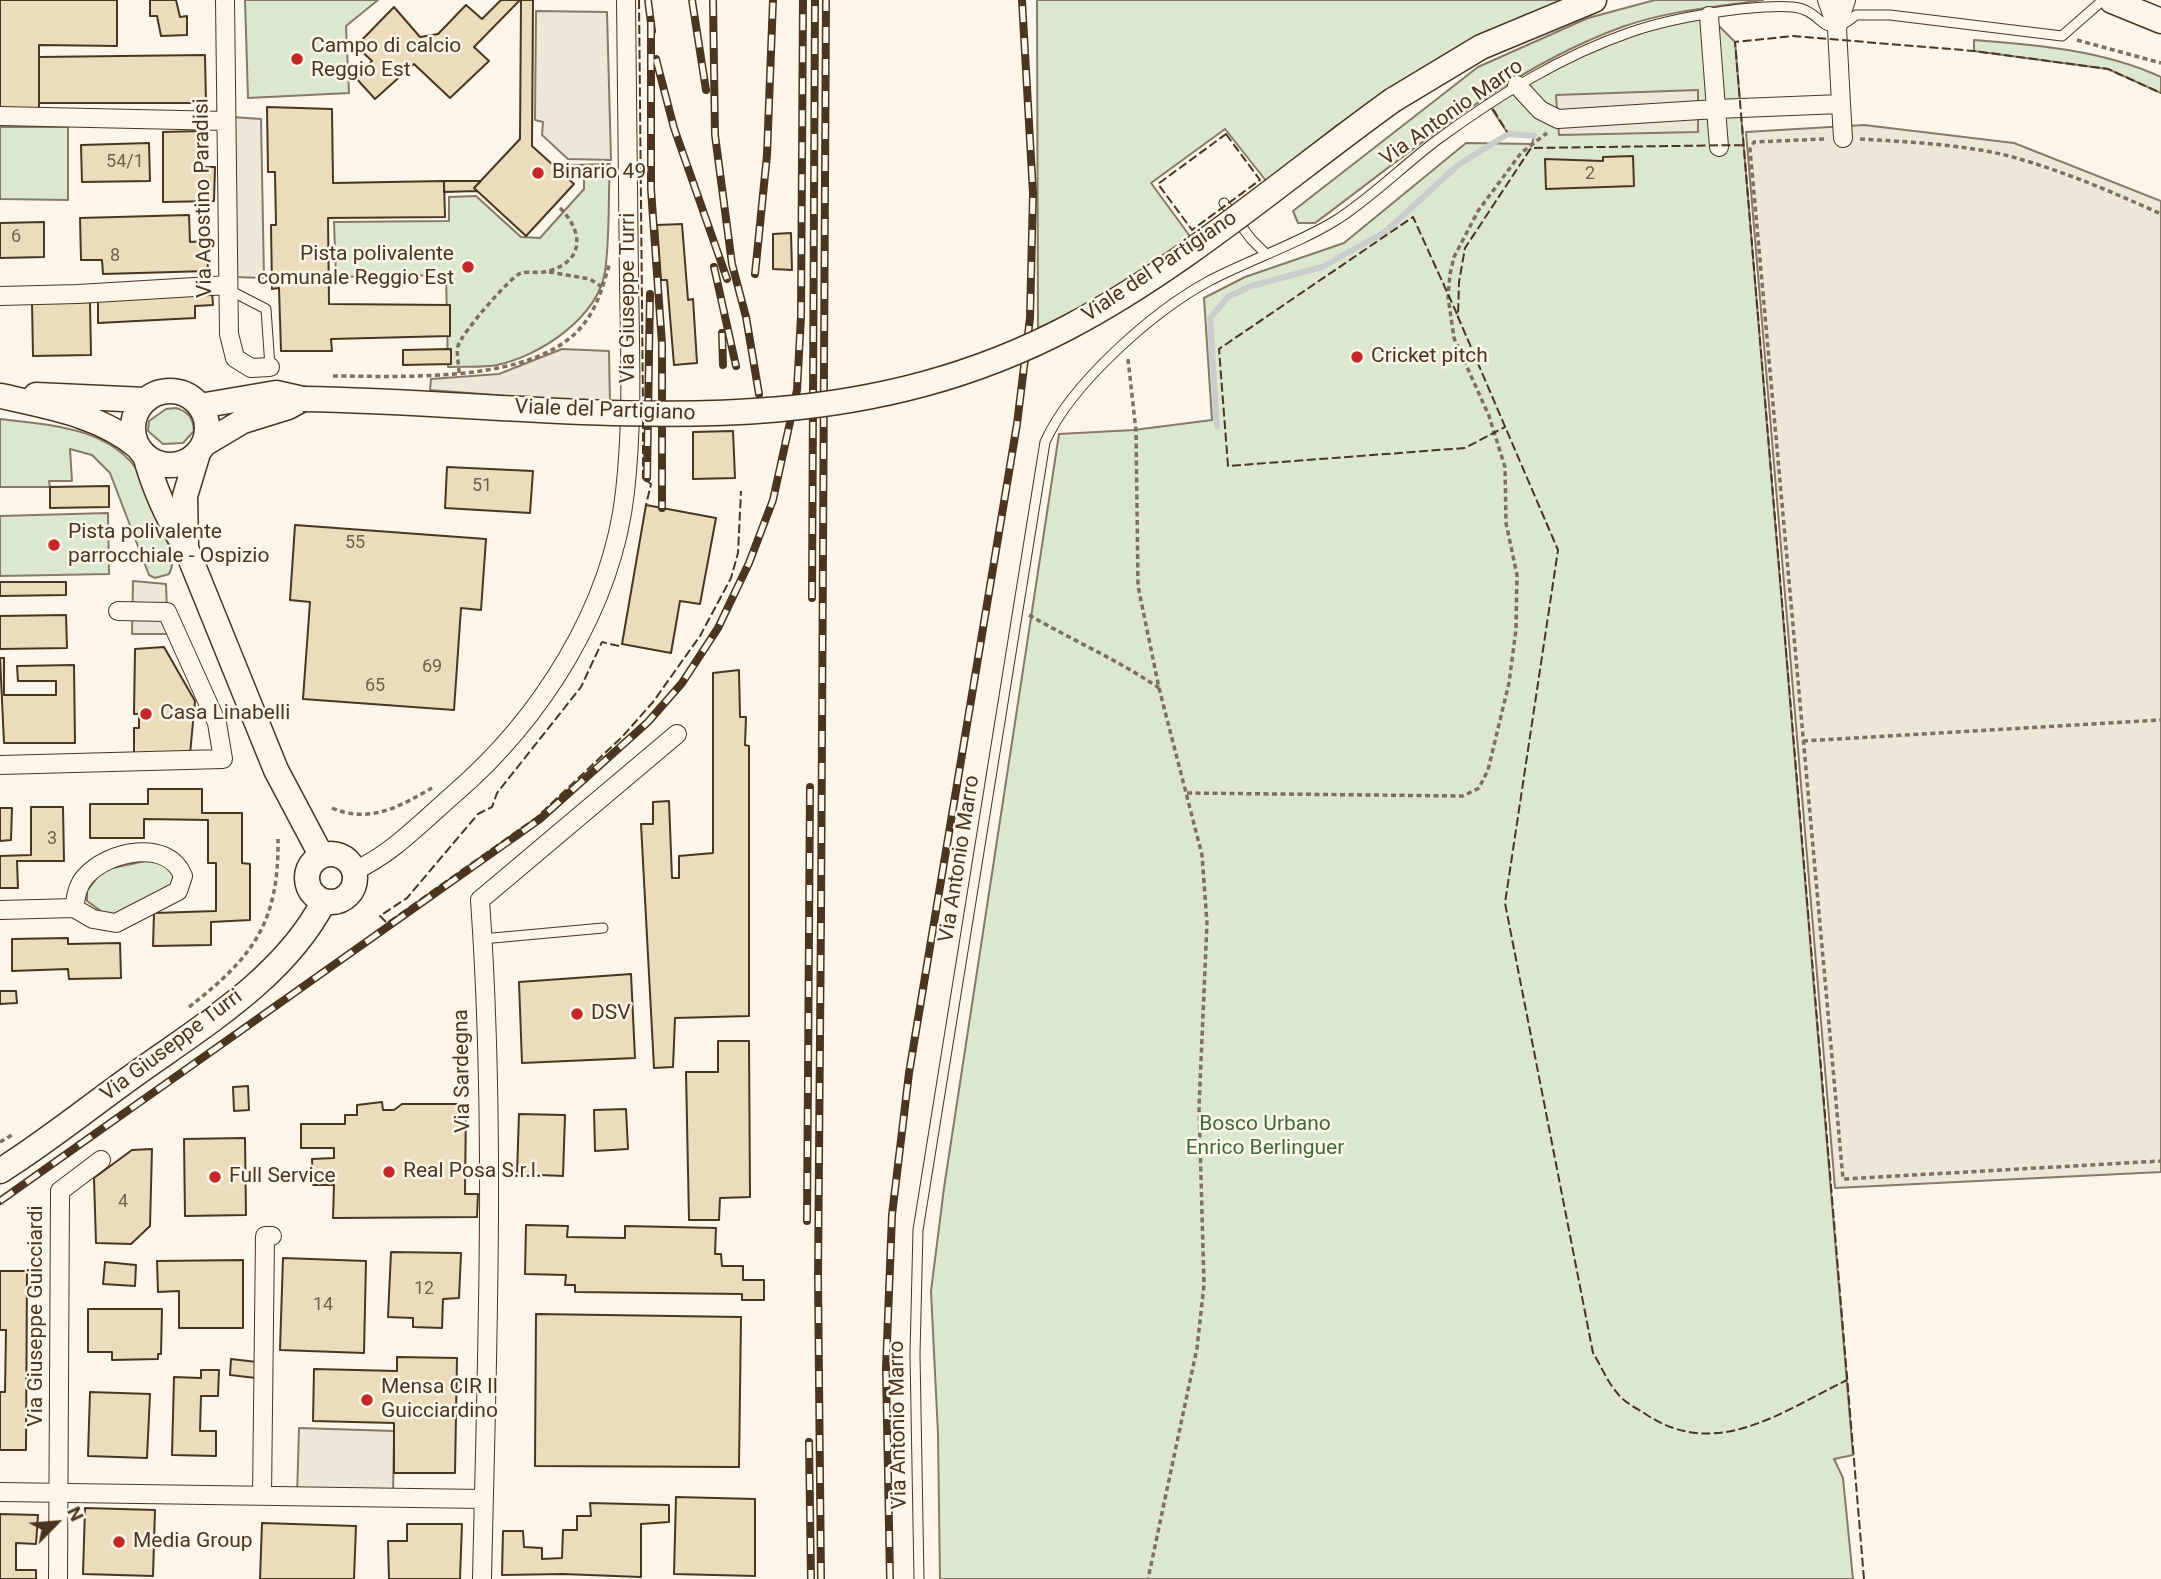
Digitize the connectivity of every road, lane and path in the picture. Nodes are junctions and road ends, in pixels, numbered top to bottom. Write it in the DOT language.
graph roads {
  1 [pos="225,0"];
  2 [pos="626,0"];
  3 [pos="1594,0"];
  4 [pos="1827,0"];
  5 [pos="1846,0"];
  6 [pos="2103,0"];
  7 [pos="2110,0"];
  8 [pos="2161,3"];
  9 [pos="1709,16"];
  10 [pos="2161,21"];
  11 [pos="1837,28"];
  12 [pos="2062,36"];
  13 [pos="2161,63"];
  14 [pos="1517,85"];
  15 [pos="1841,104"];
  16 [pos="1716,109"];
  17 [pos="0,116"];
  18 [pos="1555,117"];
  19 [pos="226,121"];
  20 [pos="1843,138"];
  21 [pos="1719,147"];
  22 [pos="1224,203"];
  23 [pos="559,207"];
  24 [pos="2161,214"];
  25 [pos="612,253"];
  26 [pos="1266,254"];
  27 [pos="547,272"];
  28 [pos="228,287"];
  29 [pos="602,287"];
  30 [pos="0,296"];
  31 [pos="1126,344"];
  32 [pos="270,367"];
  33 [pos="459,373"];
  34 [pos="327,377"];
  35 [pos="1,396"];
  36 [pos="145,400"];
  37 [pos="303,400"];
  38 [pos="200,406"];
  39 [pos="202,448"];
  40 [pos="142,451"];
  41 [pos="186,548"];
  42 [pos="1018,609"];
  43 [pos="118,611"];
  44 [pos="1160,688"];
  45 [pos="2161,720"];
  46 [pos="677,734"];
  47 [pos="1803,741"];
  48 [pos="0,765"];
  49 [pos="433,787"];
  50 [pos="1187,793"];
  51 [pos="332,808"];
  52 [pos="278,839"];
  53 [pos="321,855"];
  54 [pos="354,871"];
  55 [pos="324,901"];
  56 [pos="74,908"];
  57 [pos="0,910"];
  58 [pos="603,928"];
  59 [pos="482,939"];
  60 [pos="189,1008"];
  61 [pos="17,1132"];
  62 [pos="0,1142"];
  63 [pos="102,1160"];
  64 [pos="2161,1161"];
  65 [pos="0,1171"];
  66 [pos="272,1236"];
  67 [pos="0,1492"];
  68 [pos="60,1493"];
  69 [pos="262,1496"];
  70 [pos="484,1499"];
  71 [pos="58,1579"];
  72 [pos="482,1579"];
  73 [pos="919,1579"];
  74 [pos="1148,1579"];
  1 -- 19 [label="street, Via Agostino Paradisi"];
  2 -- 54 [label="street, Via Giuseppe Turri"];
  3 -- 37 [label="main road, Viale del Partigiano, bridge"];
  4 -- 11 [label="street"];
  5 -- 11 [label="street"];
  6 -- 12 [label="lane"];
  7 -- 8 [label="main road"];
  7 -- 10 [label="main road"];
  9 -- 11 [label="lane, Via Antonio Marro"];
  9 -- 14 [label="lane, Via Antonio Marro"];
  9 -- 16 [label="street"];
  11 -- 12 [label="lane"];
  11 -- 15 [label="street"];
  12 -- 13 [label="path"];
  14 -- 18 [label="street"];
  14 -- 26 [label="lane, Via Antonio Marro"];
  15 -- 16 [label="street"];
  15 -- 20 [label="street"];
  16 -- 18 [label="street"];
  16 -- 21 [label="street"];
  17 -- 19 [label="street"];
  18 -- 50 [label="path"];
  19 -- 28 [label="street, Via Agostino Paradisi"];
  20 -- 24 [label="path"];
  20 -- 47 [label="path"];
  22 -- 26 [label="lane"];
  23 -- 27 [label="path"];
  25 -- 29 [label="path"];
  26 -- 31 [label="lane, Via Antonio Marro"];
  27 -- 29 [label="path"];
  27 -- 33 [label="path"];
  28 -- 30 [label="street"];
  28 -- 32 [label="lane"];
  28 -- 32 [label="street, Via Agostino Paradisi"];
  29 -- 33 [label="path"];
  31 -- 42 [label="lane, Via Antonio Marro"];
  31 -- 44 [label="path"];
  33 -- 34 [label="path"];
  35 -- 36 [label="main road, Viale del Partigiano"];
  35 -- 40 [label="main road, Viale del Partigiano"];
  36 -- 38 [label="main road, Viale del Partigiano"];
  36 -- 40 [label="main road"];
  37 -- 38 [label="main road, Viale del Partigiano"];
  37 -- 39 [label="main road, Viale del Partigiano"];
  38 -- 39 [label="main road"];
  39 -- 40 [label="main road, Viale del Partigiano"];
  39 -- 41 [label="main road"];
  40 -- 41 [label="main road"];
  41 -- 53 [label="main road"];
  42 -- 44 [label="path"];
  42 -- 73 [label="lane, Via Antonio Marro"];
  43 -- 48 [label="street"];
  44 -- 50 [label="path"];
  45 -- 47 [label="path"];
  46 -- 59 [label="street, Via Sardegna"];
  47 -- 64 [label="path"];
  49 -- 51 [label="path"];
  50 -- 74 [label="path"];
  52 -- 60 [label="path"];
  53 -- 54 [label="main road"];
  53 -- 55 [label="main road"];
  54 -- 55 [label="main road"];
  55 -- 65 [label="main road, Via Giuseppe Turri"];
  56 -- 56 [label="street"];
  56 -- 57 [label="street"];
  58 -- 59 [label="lane"];
  59 -- 70 [label="street, Via Sardegna"];
  61 -- 62 [label="path"];
  63 -- 68 [label="street, Via Giuseppe Guicciardi"];
  66 -- 69 [label="street"];
  67 -- 68 [label="street"];
  68 -- 69 [label="street"];
  68 -- 71 [label="street, Via Giuseppe Guicciardi"];
  69 -- 70 [label="street"];
  70 -- 72 [label="street, Via Sardegna"];
}
